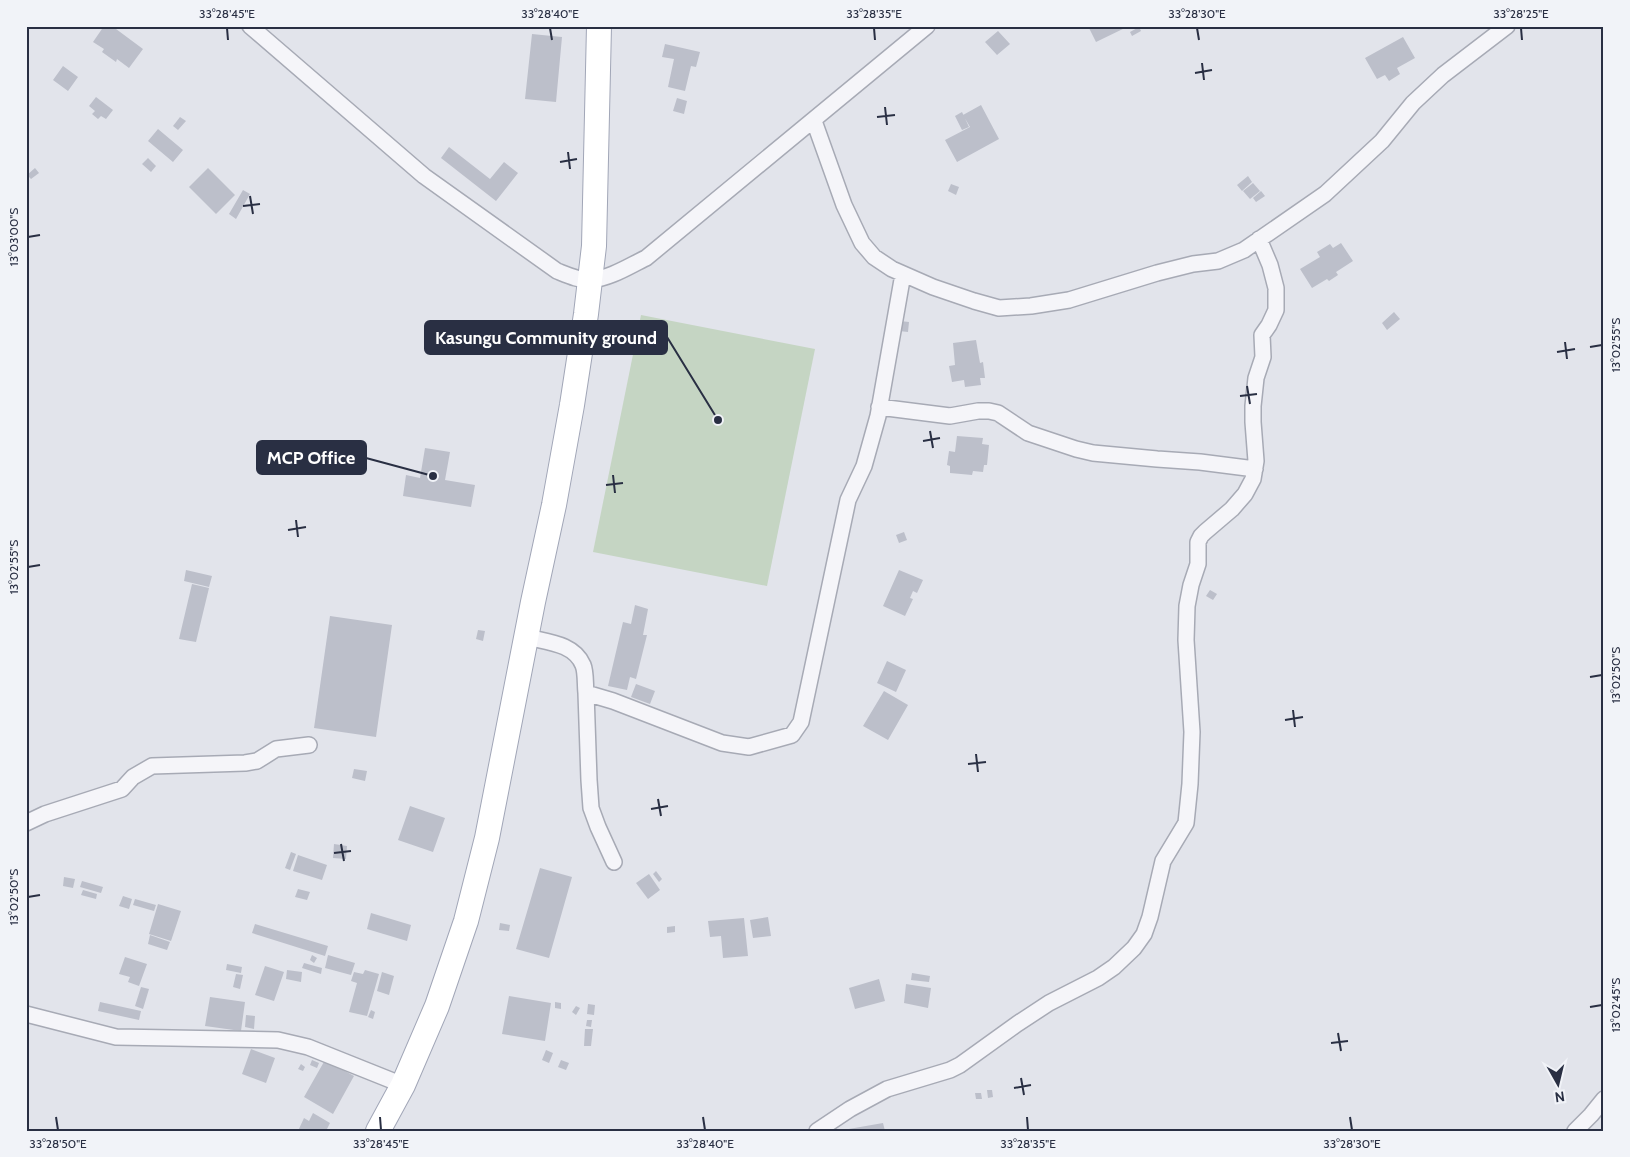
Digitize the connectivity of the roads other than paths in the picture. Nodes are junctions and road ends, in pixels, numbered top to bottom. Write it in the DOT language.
graph roads {
  1 [pos="250,26"];
  2 [pos="599,26"];
  3 [pos="927,26"];
  4 [pos="1507,26"];
  5 [pos="814,121"];
  6 [pos="1259,239"];
  7 [pos="903,274"];
  8 [pos="591,280"];
  9 [pos="879,406"];
  10 [pos="1255,468"];
  11 [pos="527,638"];
  12 [pos="586,693"];
  13 [pos="309,745"];
  14 [pos="26,823"];
  15 [pos="614,862"];
  16 [pos="26,1014"];
  17 [pos="403,1084"];
  18 [pos="1604,1099"];
  19 [pos="378,1131"];
  20 [pos="818,1131"];
  21 [pos="1576,1131"];
  1 -- 8 [label="street"];
  2 -- 8 [label="main road"];
  3 -- 5 [label="street"];
  4 -- 6 [label="street"];
  5 -- 7 [label="street"];
  5 -- 8 [label="street"];
  6 -- 7 [label="street"];
  6 -- 10 [label="street"];
  7 -- 9 [label="street"];
  8 -- 11 [label="main road"];
  9 -- 10 [label="street"];
  9 -- 12 [label="street"];
  10 -- 20 [label="street"];
  11 -- 12 [label="street"];
  11 -- 17 [label="main road"];
  12 -- 15 [label="street"];
  13 -- 14 [label="street"];
  16 -- 17 [label="street"];
  17 -- 19 [label="main road"];
  18 -- 21 [label="street"];
}
